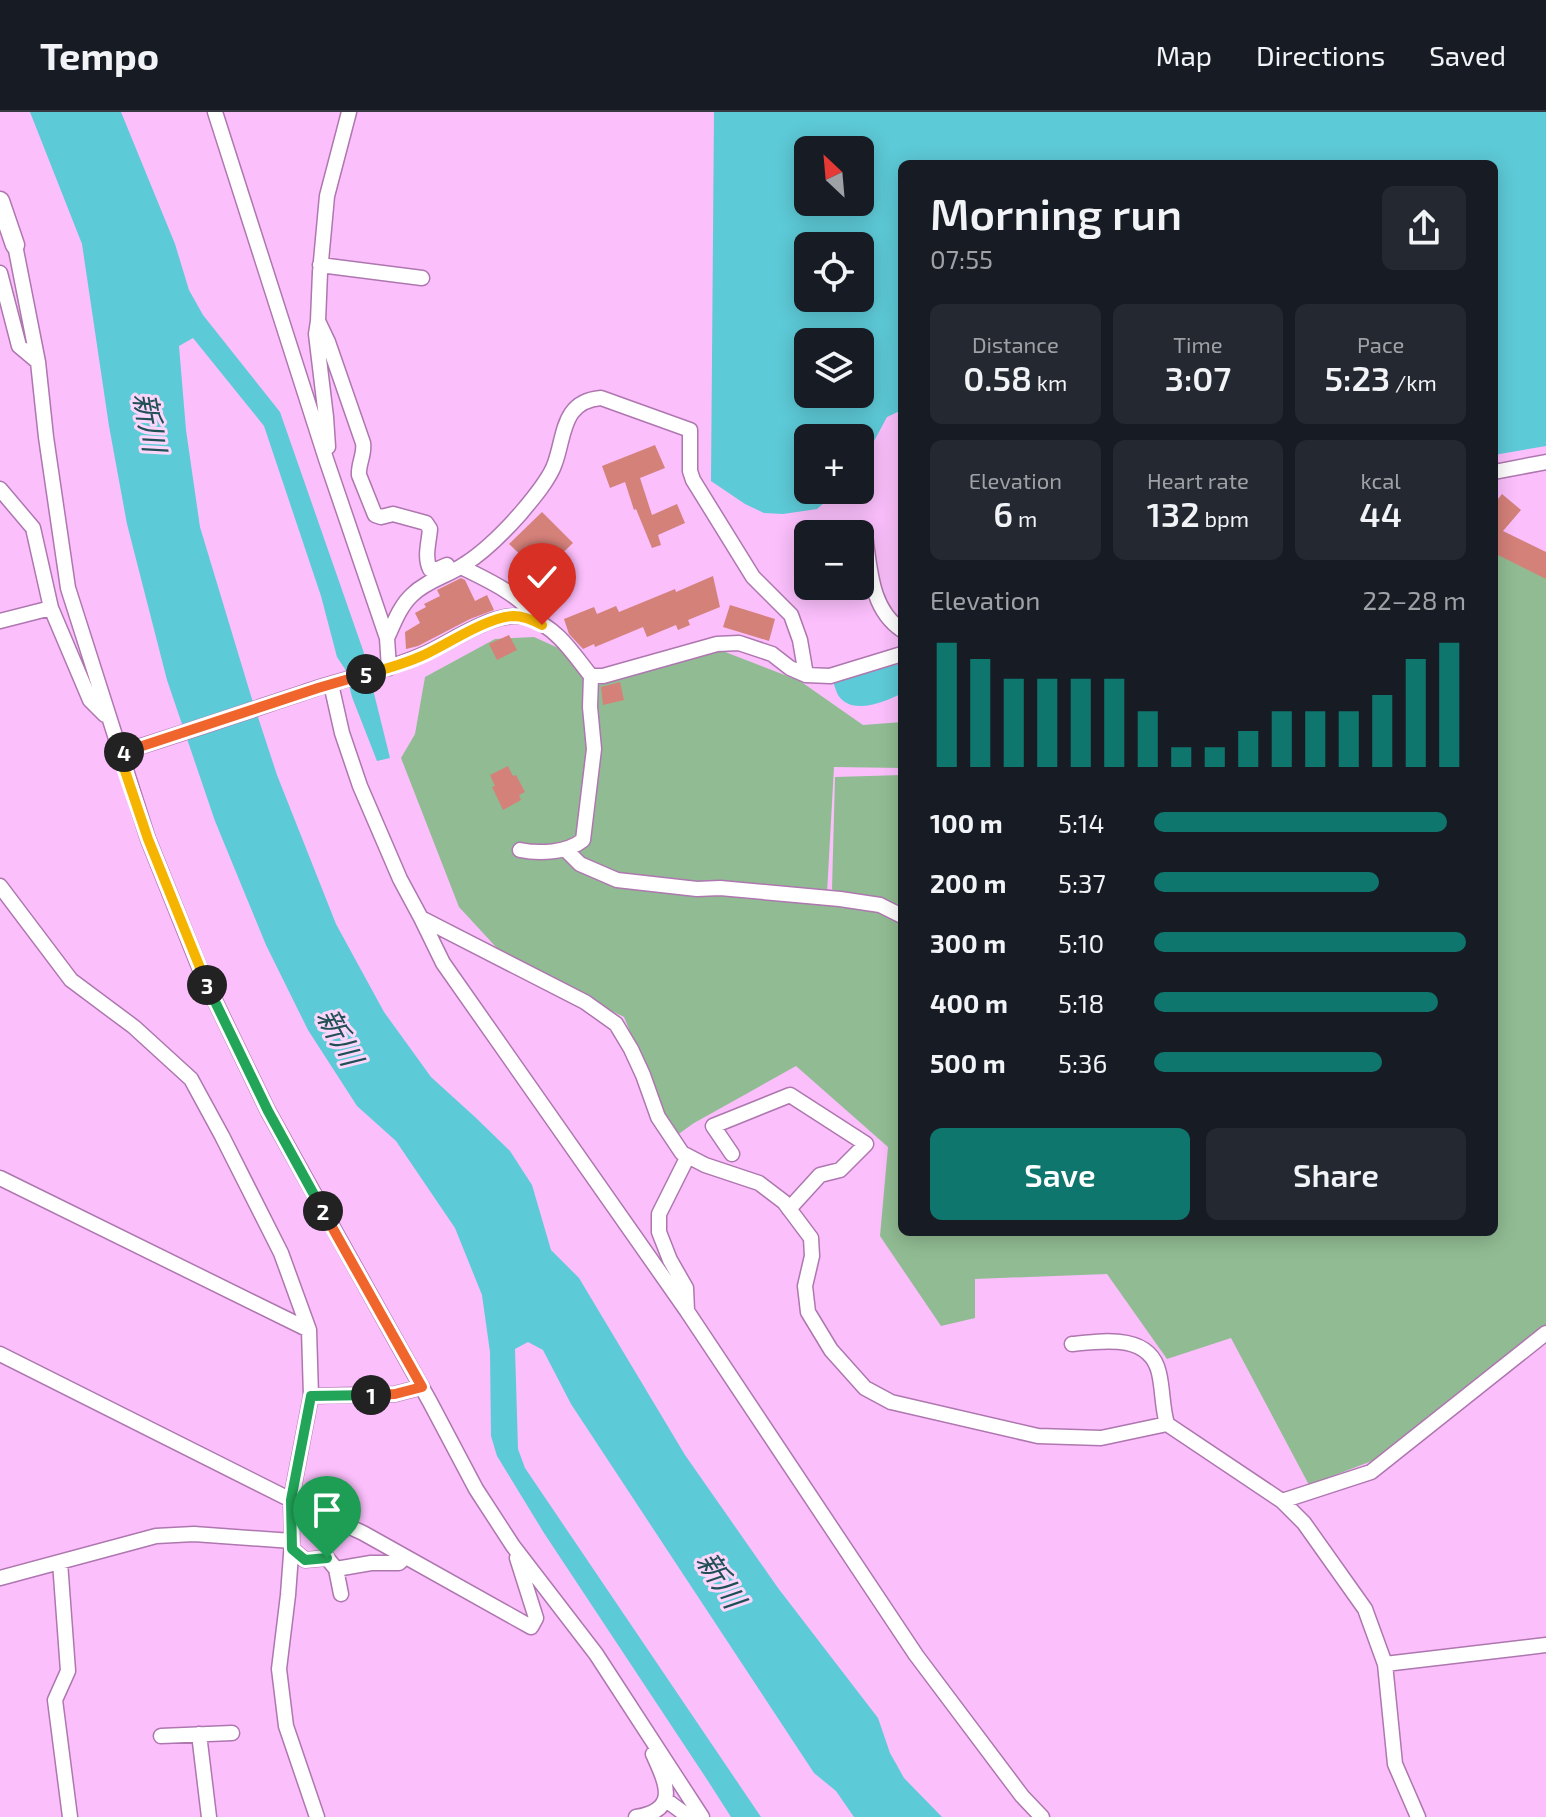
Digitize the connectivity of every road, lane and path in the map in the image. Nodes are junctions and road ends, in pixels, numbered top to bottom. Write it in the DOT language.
graph roads {
  1 [pos="215,112"];
  2 [pos="349,112"];
  3 [pos="0,201"];
  4 [pos="15,245"];
  5 [pos="320,265"];
  6 [pos="0,273"];
  7 [pos="422,278"];
  8 [pos="318,321"];
  9 [pos="38,362"];
  10 [pos="326,459"];
  11 [pos="1546,462"];
  12 [pos="1498,471"];
  13 [pos="0,489"];
  14 [pos="462,566"];
  15 [pos="874,588"];
  16 [pos="51,608"];
  17 [pos="0,621"];
  18 [pos="542,625"];
  19 [pos="898,627"];
  20 [pos="387,638"];
  21 [pos="898,655"];
  22 [pos="389,668"];
  23 [pos="806,675"];
  24 [pos="591,676"];
  25 [pos="330,684"];
  26 [pos="108,719"];
  27 [pos="126,751"];
  28 [pos="565,849"];
  29 [pos="520,850"];
  30 [pos="0,886"];
  31 [pos="898,914"];
  32 [pos="421,918"];
  33 [pos="732,1154"];
  34 [pos="688,1156"];
  35 [pos="0,1178"];
  36 [pos="789,1209"];
  37 [pos="687,1311"];
  38 [pos="309,1330"];
  39 [pos="1546,1333"];
  40 [pos="1072,1344"];
  41 [pos="0,1354"];
  42 [pos="422,1387"];
  43 [pos="311,1396"];
  44 [pos="1167,1424"];
  45 [pos="291,1500"];
  46 [pos="1282,1501"];
  47 [pos="292,1545"];
  48 [pos="513,1546"];
  49 [pos="405,1557"];
  50 [pos="60,1562"];
  51 [pos="336,1569"];
  52 [pos="0,1578"];
  53 [pos="341,1594"];
  54 [pos="1546,1645"];
  55 [pos="1385,1664"];
  56 [pos="639,1720"];
  57 [pos="232,1733"];
  58 [pos="199,1734"];
  59 [pos="161,1736"];
  60 [pos="666,1800"];
  61 [pos="643,1816"];
  62 [pos="70,1817"];
  63 [pos="209,1817"];
  64 [pos="317,1817"];
  65 [pos="689,1817"];
  66 [pos="702,1817"];
  67 [pos="1042,1817"];
  68 [pos="1418,1817"];
  1 -- 10 [label="street"];
  2 -- 5 [label="street"];
  3 -- 4 [label="street"];
  4 -- 9 [label="street"];
  5 -- 7 [label="street"];
  5 -- 8 [label="street"];
  6 -- 9 [label="street"];
  8 -- 10 [label="street"];
  8 -- 14 [label="street"];
  9 -- 26 [label="street"];
  10 -- 20 [label="street"];
  11 -- 12 [label="street"];
  13 -- 16 [label="street"];
  14 -- 18 [label="street"];
  14 -- 20 [label="street"];
  14 -- 23 [label="street"];
  15 -- 19 [label="street"];
  16 -- 17 [label="street"];
  16 -- 26 [label="street"];
  18 -- 22 [label="street"];
  18 -- 24 [label="street"];
  20 -- 22 [label="street"];
  21 -- 23 [label="street"];
  22 -- 25 [label="street"];
  23 -- 24 [label="street"];
  24 -- 28 [label="street"];
  25 -- 27 [label="street"];
  25 -- 32 [label="street"];
  26 -- 27 [label="street"];
  27 -- 42 [label="street"];
  28 -- 29 [label="street"];
  28 -- 31 [label="street"];
  30 -- 38 [label="street"];
  32 -- 34 [label="street"];
  32 -- 37 [label="street"];
  33 -- 36 [label="street"];
  34 -- 36 [label="street"];
  34 -- 37 [label="street"];
  35 -- 38 [label="street"];
  36 -- 44 [label="street"];
  37 -- 67 [label="street"];
  38 -- 43 [label="street"];
  39 -- 46 [label="street"];
  40 -- 44 [label="street"];
  41 -- 45 [label="street"];
  42 -- 43 [label="street"];
  42 -- 48 [label="street"];
  43 -- 45 [label="street"];
  44 -- 46 [label="street"];
  45 -- 47 [label="street"];
  45 -- 49 [label="street"];
  46 -- 55 [label="street"];
  47 -- 50 [label="street"];
  47 -- 51 [label="street"];
  47 -- 64 [label="street"];
  48 -- 49 [label="street"];
  48 -- 56 [label="street"];
  49 -- 51 [label="street"];
  50 -- 52 [label="street"];
  50 -- 62 [label="street"];
  51 -- 53 [label="street"];
  54 -- 55 [label="street"];
  55 -- 68 [label="street"];
  56 -- 60 [label="street"];
  56 -- 66 [label="street"];
  57 -- 58 [label="street"];
  58 -- 59 [label="street"];
  58 -- 63 [label="street"];
  60 -- 61 [label="street"];
  60 -- 65 [label="street"];
}
